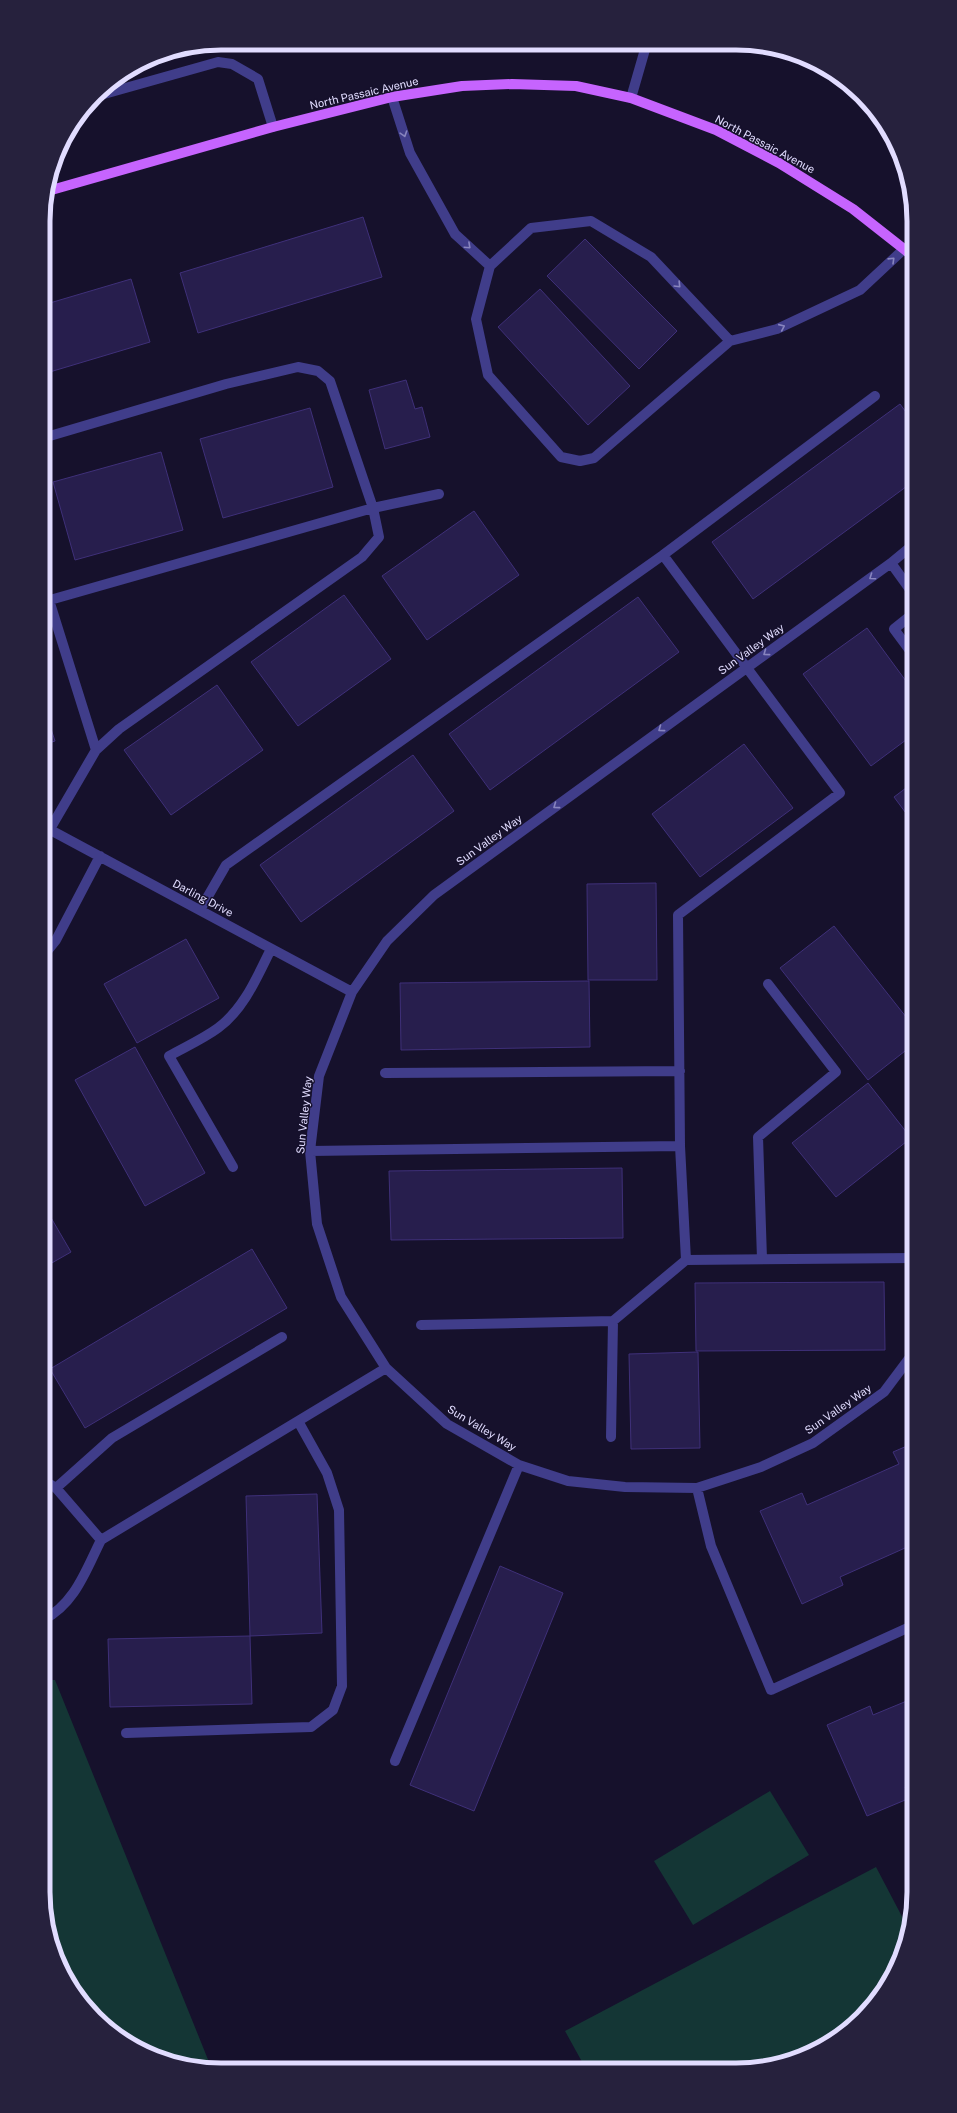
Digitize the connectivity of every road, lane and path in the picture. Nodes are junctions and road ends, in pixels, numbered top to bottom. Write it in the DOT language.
graph roads {
  1 [pos="645,50"];
  2 [pos="108,93"];
  3 [pos="392,97"];
  4 [pos="631,98"];
  5 [pos="273,127"];
  6 [pos="53,190"];
  7 [pos="904,249"];
  8 [pos="907,251"];
  9 [pos="490,266"];
  10 [pos="730,341"];
  11 [pos="875,396"];
  12 [pos="50,436"];
  13 [pos="439,494"];
  14 [pos="373,508"];
  15 [pos="907,550"];
  16 [pos="663,554"];
  17 [pos="891,563"];
  18 [pos="907,585"];
  19 [pos="50,600"];
  20 [pos="50,613"];
  21 [pos="907,619"];
  22 [pos="907,647"];
  23 [pos="747,667"];
  24 [pos="96,750"];
  25 [pos="50,823"];
  26 [pos="50,830"];
  27 [pos="100,856"];
  28 [pos="200,910"];
  29 [pos="50,947"];
  30 [pos="271,949"];
  31 [pos="768,984"];
  32 [pos="352,992"];
  33 [pos="680,1071"];
  34 [pos="385,1073"];
  35 [pos="680,1146"];
  36 [pos="310,1151"];
  37 [pos="234,1167"];
  38 [pos="907,1258"];
  39 [pos="762,1259"];
  40 [pos="686,1260"];
  41 [pos="613,1321"];
  42 [pos="421,1324"];
  43 [pos="282,1337"];
  44 [pos="907,1361"];
  45 [pos="386,1368"];
  46 [pos="298,1421"];
  47 [pos="611,1437"];
  48 [pos="519,1465"];
  49 [pos="50,1484"];
  50 [pos="56,1488"];
  51 [pos="697,1488"];
  52 [pos="101,1540"];
  53 [pos="50,1617"];
  54 [pos="907,1628"];
  55 [pos="126,1733"];
  56 [pos="395,1760"];
  1 -- 4 [label="street"];
  2 -- 5 [label="street"];
  3 -- 4 [label="main road, North Passaic Avenue"];
  3 -- 5 [label="main road, North Passaic Avenue"];
  3 -- 9 [label="street, one-way"];
  4 -- 7 [label="main road, North Passaic Avenue"];
  5 -- 6 [label="main road, North Passaic Avenue"];
  7 -- 8 [label="main road, North Passaic Avenue"];
  10 -- 7 [label="street, one-way"];
  9 -- 10 [label="street, one-way"];
  9 -- 10 [label="street"];
  11 -- 16 [label="street"];
  12 -- 14 [label="street"];
  13 -- 14 [label="street"];
  14 -- 19 [label="street"];
  14 -- 24 [label="street"];
  15 -- 17 [label="street, Sun Valley Way"];
  16 -- 23 [label="street"];
  16 -- 28 [label="street"];
  17 -- 18 [label="street"];
  17 -- 23 [label="street, Sun Valley Way, one-way"];
  20 -- 24 [label="street"];
  21 -- 22 [label="street"];
  23 -- 32 [label="street, Sun Valley Way, one-way"];
  23 -- 33 [label="street"];
  24 -- 25 [label="street"];
  26 -- 27 [label="street, Darling Drive"];
  27 -- 28 [label="street, Darling Drive"];
  27 -- 29 [label="street"];
  28 -- 30 [label="street, Darling Drive"];
  30 -- 32 [label="street, Darling Drive"];
  30 -- 37 [label="street"];
  31 -- 39 [label="street"];
  32 -- 36 [label="street, Sun Valley Way"];
  33 -- 34 [label="street"];
  33 -- 35 [label="street"];
  35 -- 36 [label="street"];
  35 -- 40 [label="street"];
  36 -- 45 [label="street, Sun Valley Way"];
  38 -- 39 [label="street"];
  39 -- 40 [label="street"];
  40 -- 41 [label="street"];
  41 -- 42 [label="street"];
  41 -- 47 [label="street"];
  43 -- 50 [label="street"];
  44 -- 51 [label="street, Sun Valley Way"];
  45 -- 46 [label="street"];
  45 -- 48 [label="street, Sun Valley Way"];
  46 -- 52 [label="street"];
  46 -- 55 [label="street"];
  48 -- 51 [label="street, Sun Valley Way"];
  48 -- 56 [label="street"];
  49 -- 50 [label="street"];
  50 -- 52 [label="street"];
  51 -- 54 [label="street"];
  52 -- 53 [label="street"];
}
